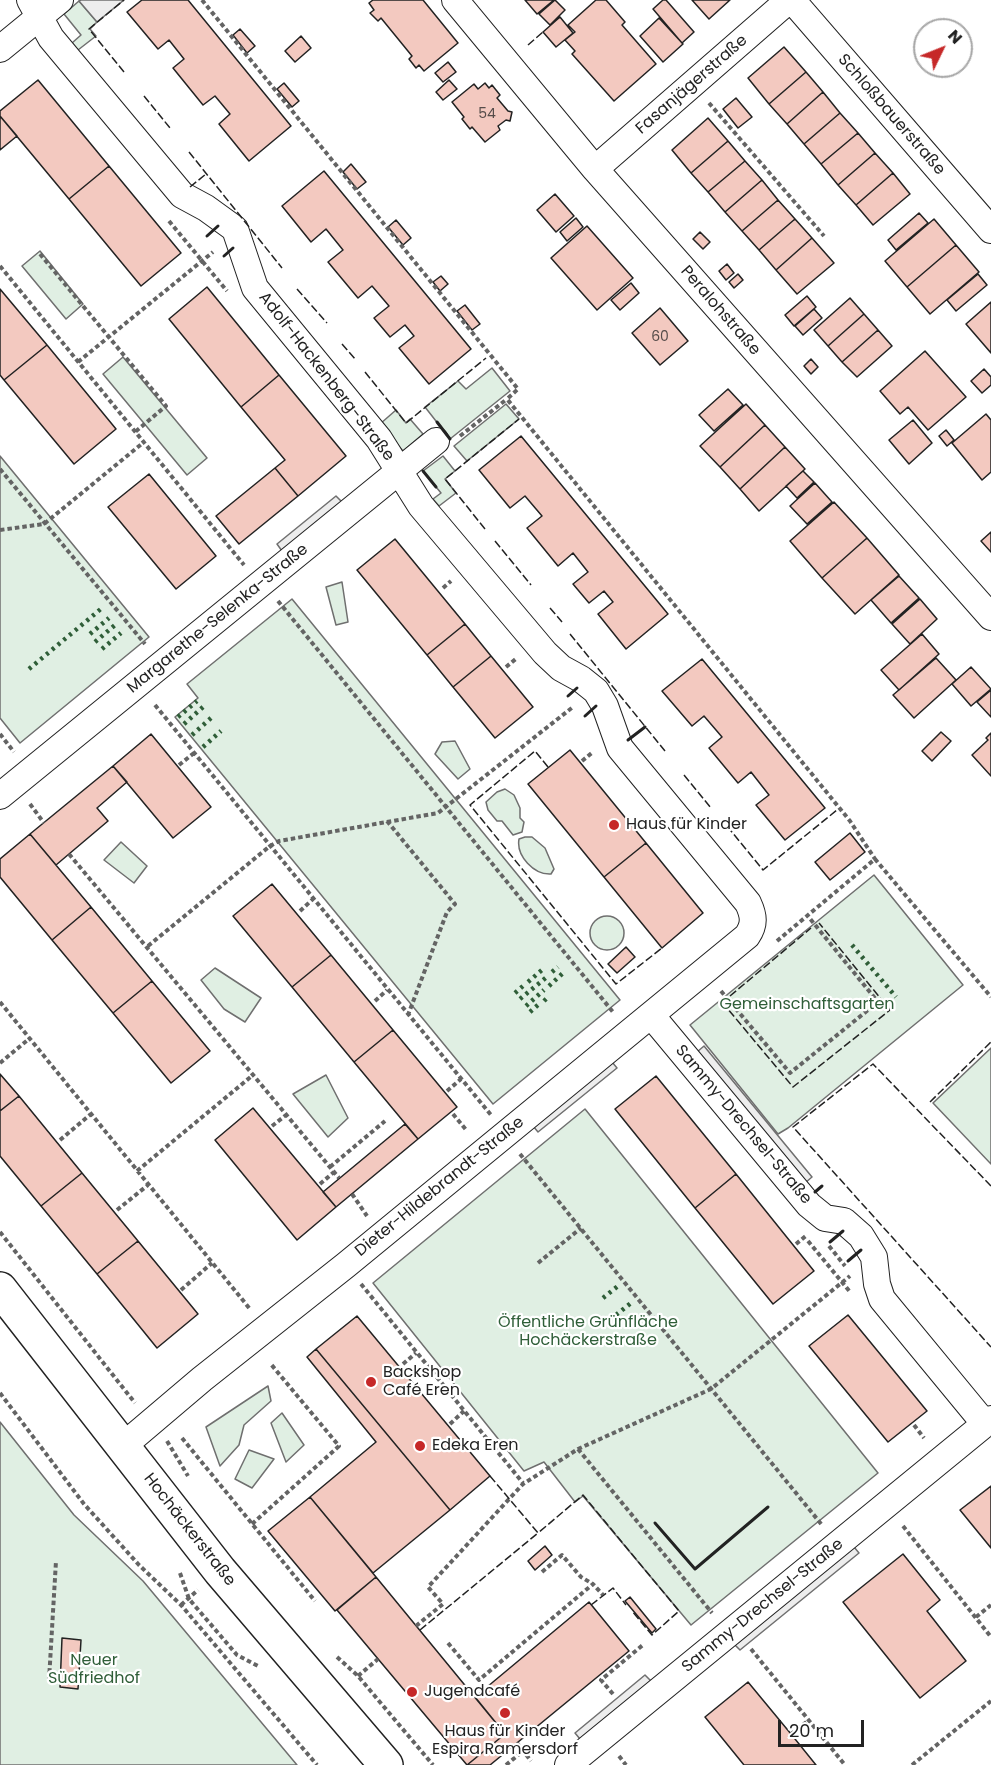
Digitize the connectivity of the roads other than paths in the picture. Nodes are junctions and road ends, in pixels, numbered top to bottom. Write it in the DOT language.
graph roads {
  1 [pos="455,0"];
  2 [pos="790,0"];
  3 [pos="44,5"];
  4 [pos="0,49"];
  5 [pos="595,169"];
  6 [pos="991,230"];
  7 [pos="436,441"];
  8 [pos="399,471"];
  9 [pos="991,617"];
  10 [pos="0,796"];
  11 [pos="754,926"];
  12 [pos="651,1015"];
  13 [pos="0,1288"];
  14 [pos="988,1421"];
  15 [pos="123,1446"];
  16 [pos="386,1765"];
  17 [pos="568,1765"];
  1 -- 5 [label="street, Peralohstraße"];
  2 -- 5 [label="street, Fasanjägerstraße"];
  2 -- 6 [label="street, Schloßbauerstraße"];
  3 -- 4 [label="street"];
  3 -- 8 [label="street, Adolf-Hackenberg-Straße"];
  5 -- 9 [label="street, Peralohstraße"];
  7 -- 8 [label="street, Margarethe-Selenka-Straße"];
  8 -- 10 [label="street, Margarethe-Selenka-Straße"];
  8 -- 11 [label="street, Adolf-Hackenberg-Straße"];
  11 -- 12 [label="street, Dieter-Hildebrandt-Straße"];
  12 -- 14 [label="street, Sammy-Drechsel-Straße"];
  12 -- 15 [label="street, Dieter-Hildebrandt-Straße"];
  13 -- 15 [label="street, Hochäckerstraße"];
  14 -- 17 [label="street, Sammy-Drechsel-Straße"];
  15 -- 16 [label="street, Hochäckerstraße"];
}
